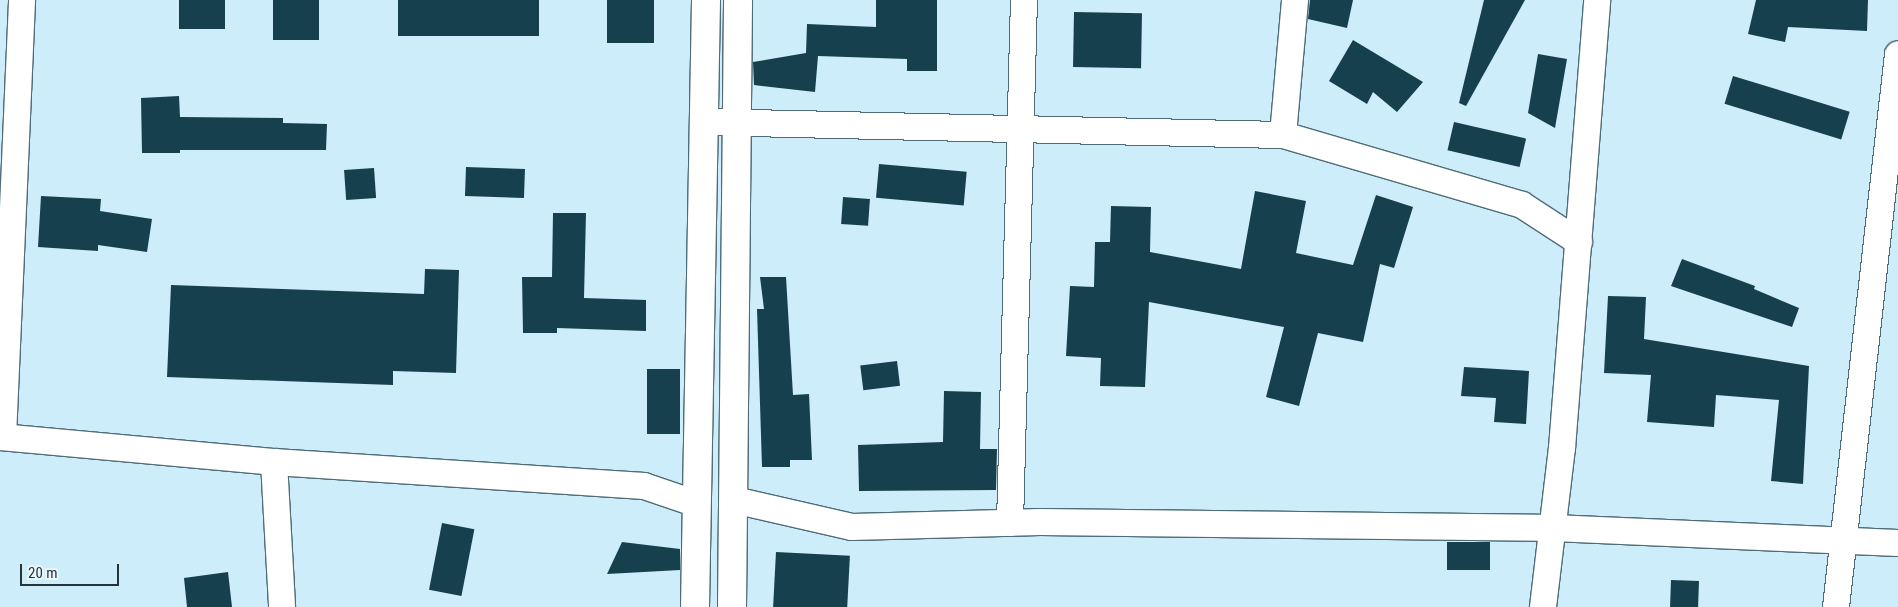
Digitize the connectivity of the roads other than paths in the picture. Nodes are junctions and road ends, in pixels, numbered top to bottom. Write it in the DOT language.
graph roads {
  1 [pos="22,0"];
  2 [pos="706,0"];
  3 [pos="738,0"];
  4 [pos="1024,0"];
  5 [pos="1295,0"];
  6 [pos="1597,0"];
  7 [pos="1898,54"];
  8 [pos="9,72"];
  9 [pos="704,122"];
  10 [pos="735,126"];
  11 [pos="1020,130"];
  12 [pos="1283,135"];
  13 [pos="1578,242"];
  14 [pos="1,437"];
  15 [pos="274,462"];
  16 [pos="734,500"];
  17 [pos="697,504"];
  18 [pos="1010,523"];
  19 [pos="1552,528"];
  20 [pos="1844,541"];
  21 [pos="1898,543"];
  22 [pos="282,607"];
  23 [pos="695,607"];
  24 [pos="732,607"];
  25 [pos="1543,607"];
  26 [pos="1836,607"];
  1 -- 8 [label="street"];
  2 -- 9 [label="street"];
  3 -- 10 [label="street"];
  4 -- 11 [label="street"];
  5 -- 12 [label="street"];
  6 -- 13 [label="street"];
  7 -- 20 [label="street"];
  8 -- 14 [label="street"];
  9 -- 10 [label="street"];
  9 -- 17 [label="street"];
  10 -- 11 [label="street"];
  10 -- 16 [label="street"];
  11 -- 12 [label="street"];
  11 -- 18 [label="street"];
  12 -- 13 [label="street"];
  13 -- 19 [label="street"];
  14 -- 15 [label="street"];
  15 -- 17 [label="street"];
  15 -- 22 [label="street"];
  16 -- 18 [label="street"];
  16 -- 24 [label="street"];
  17 -- 23 [label="street"];
  18 -- 19 [label="street"];
  19 -- 20 [label="street"];
  19 -- 25 [label="street"];
  20 -- 21 [label="street"];
  20 -- 26 [label="street"];
}
